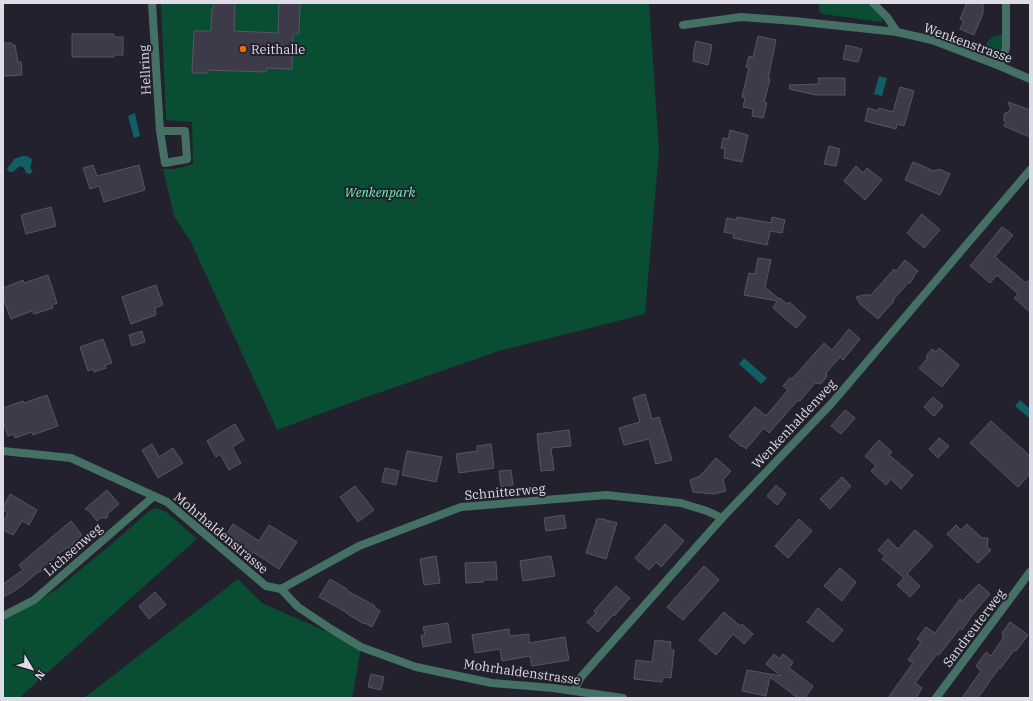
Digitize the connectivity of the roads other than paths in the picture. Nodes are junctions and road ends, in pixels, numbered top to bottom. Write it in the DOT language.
graph roads {
  1 [pos="152,3"];
  2 [pos="873,3"];
  3 [pos="1006,3"];
  4 [pos="683,25"];
  5 [pos="897,32"];
  6 [pos="1000,66"];
  7 [pos="1030,79"];
  8 [pos="161,134"];
  9 [pos="1030,170"];
  10 [pos="3,451"];
  11 [pos="154,496"];
  12 [pos="722,518"];
  13 [pos="1030,572"];
  14 [pos="281,589"];
  15 [pos="3,616"];
  16 [pos="574,691"];
  17 [pos="623,698"];
  18 [pos="936,698"];
  1 -- 8 [label="street, Hellring"];
  2 -- 5 [label="street"];
  3 -- 6 [label="street"];
  4 -- 5 [label="street, Wenkenstrasse"];
  5 -- 6 [label="street, Wenkenstrasse"];
  6 -- 7 [label="street, Wenkenstrasse"];
  8 -- 8 [label="street, Hellring"];
  9 -- 12 [label="street, Wenkenhaldenweg"];
  10 -- 11 [label="street, Mohrhaldenstrasse"];
  11 -- 14 [label="street, Mohrhaldenstrasse"];
  11 -- 15 [label="street, Lichsenweg"];
  12 -- 14 [label="street, Schnitterweg"];
  12 -- 16 [label="street, Wenkenhaldenweg"];
  13 -- 18 [label="street, Sandreuterweg"];
  14 -- 16 [label="street, Mohrhaldenstrasse"];
  16 -- 17 [label="street, Mohrhaldenstrasse"];
}
